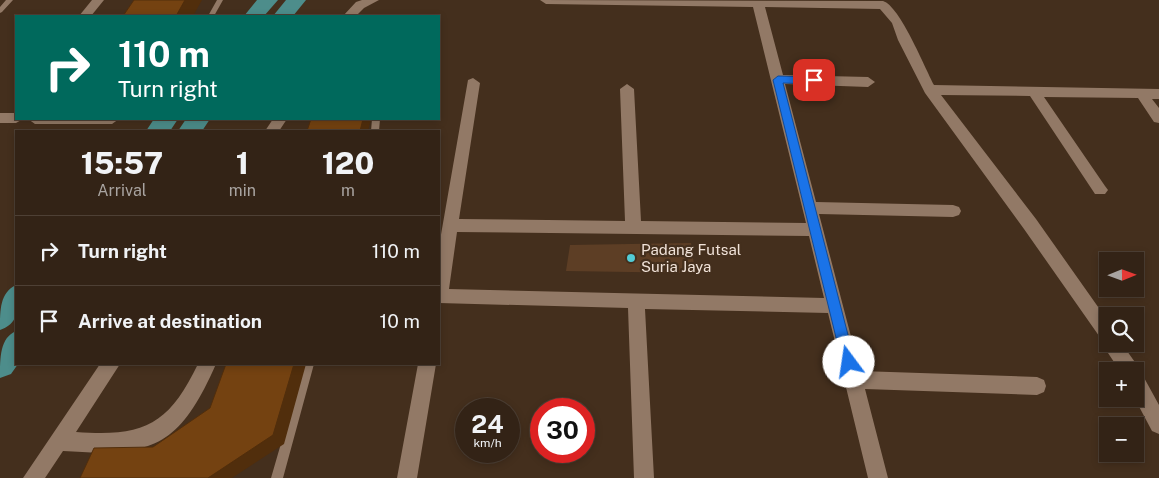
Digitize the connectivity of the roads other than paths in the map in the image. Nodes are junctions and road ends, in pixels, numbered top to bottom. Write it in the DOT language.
graph roads {
  1 [pos="10,0"];
  2 [pos="98,0"];
  3 [pos="220,0"];
  4 [pos="268,0"];
  5 [pos="296,0"];
  6 [pos="372,0"];
  7 [pos="546,0"];
  8 [pos="758,4"];
  9 [pos="0,11"];
  10 [pos="86,15"];
  11 [pos="212,15"];
  12 [pos="255,15"];
  13 [pos="284,15"];
  14 [pos="350,15"];
  15 [pos="778,80"];
  16 [pos="868,82"];
  17 [pos="473,83"];
  18 [pos="627,89"];
  19 [pos="930,90"];
  20 [pos="1034,92"];
  21 [pos="1141,94"];
  22 [pos="1159,94"];
  23 [pos="0,118"];
  24 [pos="15,118"];
  25 [pos="1159,118"];
  26 [pos="167,120"];
  27 [pos="198,120"];
  28 [pos="158,130"];
  29 [pos="190,130"];
  30 [pos="1100,190"];
  31 [pos="810,208"];
  32 [pos="953,211"];
  33 [pos="451,225"];
  34 [pos="633,227"];
  35 [pos="816,230"];
  36 [pos="440,290"];
  37 [pos="440,296"];
  38 [pos="15,299"];
  39 [pos="636,301"];
  40 [pos="835,306"];
  41 [pos="0,317"];
  42 [pos="1099,323"];
  43 [pos="15,345"];
  44 [pos="0,364"];
  45 [pos="111,365"];
  46 [pos="207,365"];
  47 [pos="309,365"];
  48 [pos="427,365"];
  49 [pos="854,380"];
  50 [pos="1037,386"];
  51 [pos="1144,390"];
  52 [pos="1153,400"];
  53 [pos="1159,424"];
  54 [pos="58,441"];
  55 [pos="33,478"];
  56 [pos="277,478"];
  57 [pos="407,478"];
  58 [pos="644,478"];
  59 [pos="878,478"];
  1 -- 9 [label="lane"];
  2 -- 10 [label="street"];
  3 -- 11 [label="lane"];
  4 -- 12 [label="main road"];
  5 -- 13 [label="main road"];
  6 -- 14 [label="street"];
  7 -- 8 [label="street"];
  8 -- 15 [label="street"];
  8 -- 19 [label="street"];
  15 -- 16 [label="street"];
  15 -- 31 [label="street"];
  17 -- 33 [label="street"];
  18 -- 34 [label="street"];
  19 -- 20 [label="street"];
  19 -- 42 [label="street"];
  20 -- 21 [label="street"];
  20 -- 30 [label="street"];
  21 -- 22 [label="street"];
  21 -- 25 [label="street"];
  23 -- 24 [label="street"];
  26 -- 28 [label="main road"];
  27 -- 29 [label="main road"];
  31 -- 32 [label="street"];
  31 -- 35 [label="street"];
  33 -- 34 [label="street"];
  33 -- 36 [label="street"];
  34 -- 35 [label="street"];
  35 -- 40 [label="street"];
  37 -- 39 [label="street"];
  38 -- 41 [label="main road"];
  39 -- 40 [label="street"];
  39 -- 58 [label="street"];
  40 -- 49 [label="street"];
  43 -- 44 [label="main road"];
  45 -- 54 [label="street"];
  46 -- 54 [label="street"];
  47 -- 56 [label="lane"];
  48 -- 57 [label="street"];
  49 -- 50 [label="street"];
  49 -- 59 [label="street"];
  51 -- 52 [label="street"];
  52 -- 53 [label="street"];
  54 -- 55 [label="street"];
}
